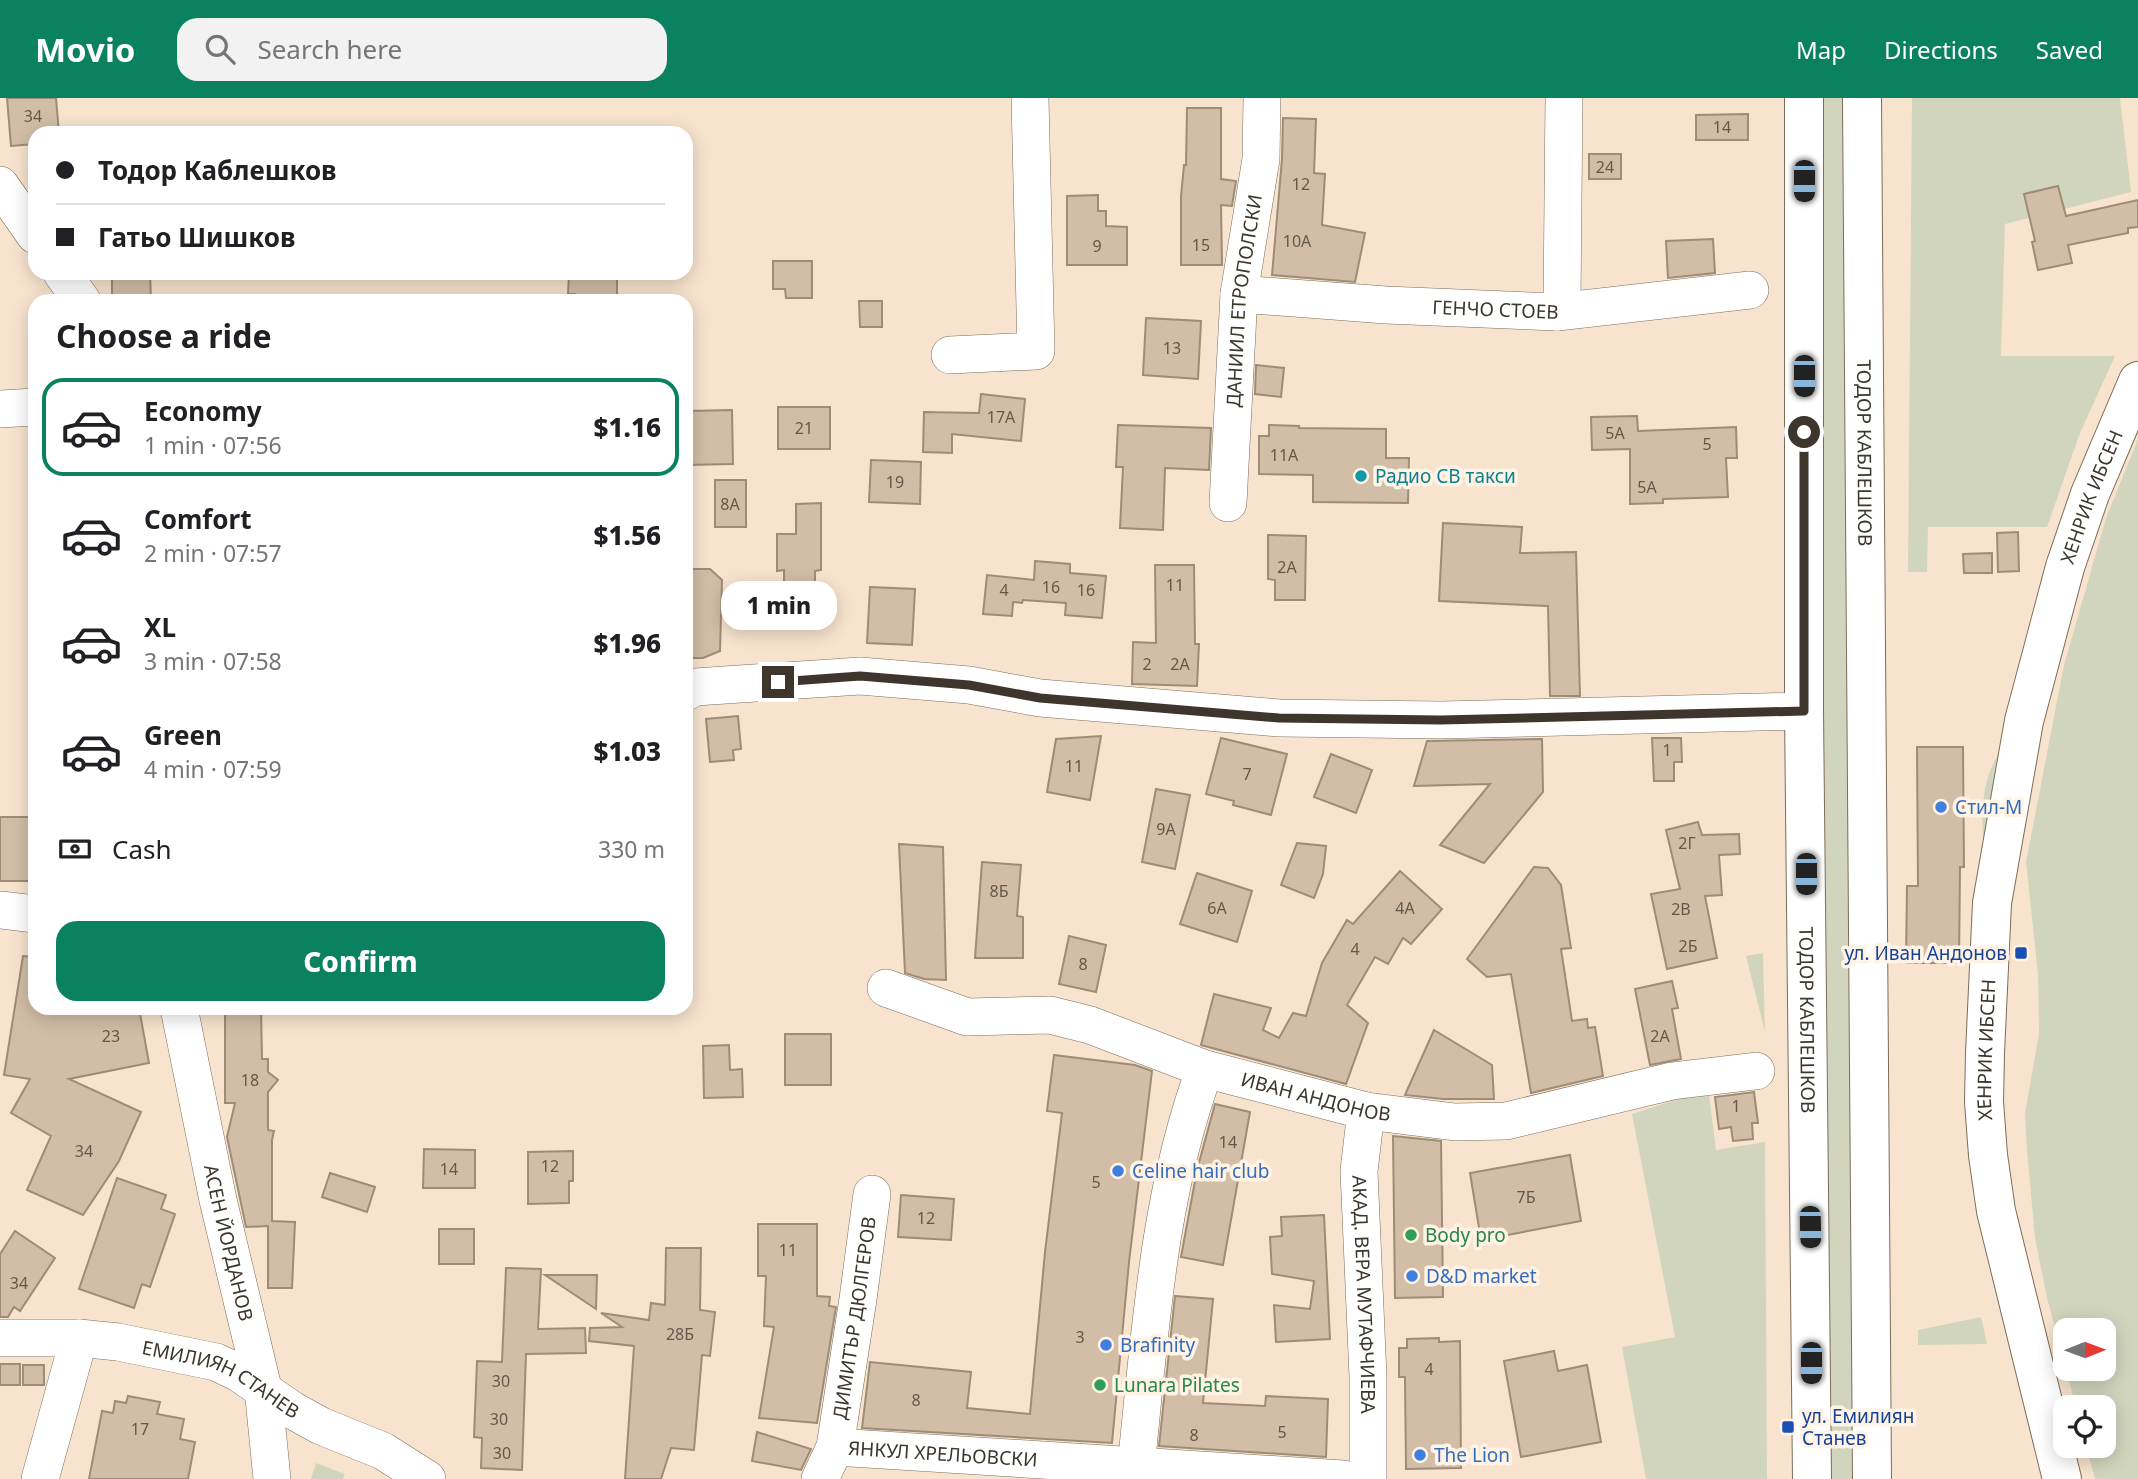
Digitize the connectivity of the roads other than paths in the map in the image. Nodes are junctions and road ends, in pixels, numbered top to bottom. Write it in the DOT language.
graph roads {
  1 [pos="1030,98"];
  2 [pos="1262,98"];
  3 [pos="1564,98"];
  4 [pos="1804,98"];
  5 [pos="1862,98"];
  6 [pos="0,185"];
  7 [pos="28,225"];
  8 [pos="1750,290"];
  9 [pos="1239,295"];
  10 [pos="1557,312"];
  11 [pos="950,355"];
  12 [pos="2138,382"];
  13 [pos="28,407"];
  14 [pos="0,409"];
  15 [pos="1228,503"];
  16 [pos="693,688"];
  17 [pos="1804,711"];
  18 [pos="0,910"];
  19 [pos="28,913"];
  20 [pos="886,988"];
  21 [pos="180,1015"];
  22 [pos="1205,1069"];
  23 [pos="1756,1071"];
  24 [pos="1366,1111"];
  25 [pos="872,1194"];
  26 [pos="0,1338"];
  27 [pos="79,1338"];
  28 [pos="263,1388"];
  29 [pos="828,1463"];
  30 [pos="1136,1467"];
  31 [pos="1070,1471"];
  32 [pos="40,1479"];
  33 [pos="272,1479"];
  34 [pos="426,1479"];
  35 [pos="1343,1479"];
  36 [pos="1368,1479"];
  37 [pos="1812,1479"];
  38 [pos="1872,1479"];
  39 [pos="2062,1479"];
  1 -- 11 [label="street"];
  2 -- 9 [label="street, ДАНИИЛ ЕТРОПОЛСКИ"];
  3 -- 10 [label="street"];
  4 -- 17 [label="main road, ТОДОР КАБЛЕШКОВ"];
  5 -- 38 [label="main road, ТОДОР КАБЛЕШКОВ"];
  6 -- 7 [label="street"];
  8 -- 10 [label="street, ГЕНЧО СТОЕВ"];
  9 -- 10 [label="street, ГЕНЧО СТОЕВ"];
  9 -- 15 [label="street, ДАНИИЛ ЕТРОПОЛСКИ"];
  12 -- 39 [label="main road, ХЕНРИК ИБСЕН"];
  13 -- 14 [label="street"];
  16 -- 17 [label="street"];
  17 -- 37 [label="main road, ТОДОР КАБЛЕШКОВ"];
  18 -- 19 [label="street"];
  20 -- 22 [label="street, ИВАН АНДОНОВ"];
  21 -- 28 [label="street, АСЕН ЙОРДАНОВ"];
  22 -- 24 [label="street, ИВАН АНДОНОВ"];
  22 -- 30 [label="street"];
  23 -- 24 [label="street, ИВАН АНДОНОВ"];
  24 -- 36 [label="street, АКАД. ВЕРА МУТАФЧИЕВА"];
  25 -- 29 [label="street, ДИМИТЪР ДЮЛГЕРОВ"];
  26 -- 27 [label="street, ЕМИЛИЯН СТАНЕВ"];
  27 -- 28 [label="street, ЕМИЛИЯН СТАНЕВ"];
  27 -- 32 [label="street"];
  28 -- 33 [label="street, АСЕН ЙОРДАНОВ"];
  28 -- 34 [label="street, ЕМИЛИЯН СТАНЕВ"];
  29 -- 31 [label="street, ЯНКУЛ ХРЕЛЬОВСКИ"];
  30 -- 31 [label="street, ЯНКУЛ ХРЕЛЬОВСКИ"];
  30 -- 35 [label="street, ЯНКУЛ ХРЕЛЬОВСКИ"];
}
